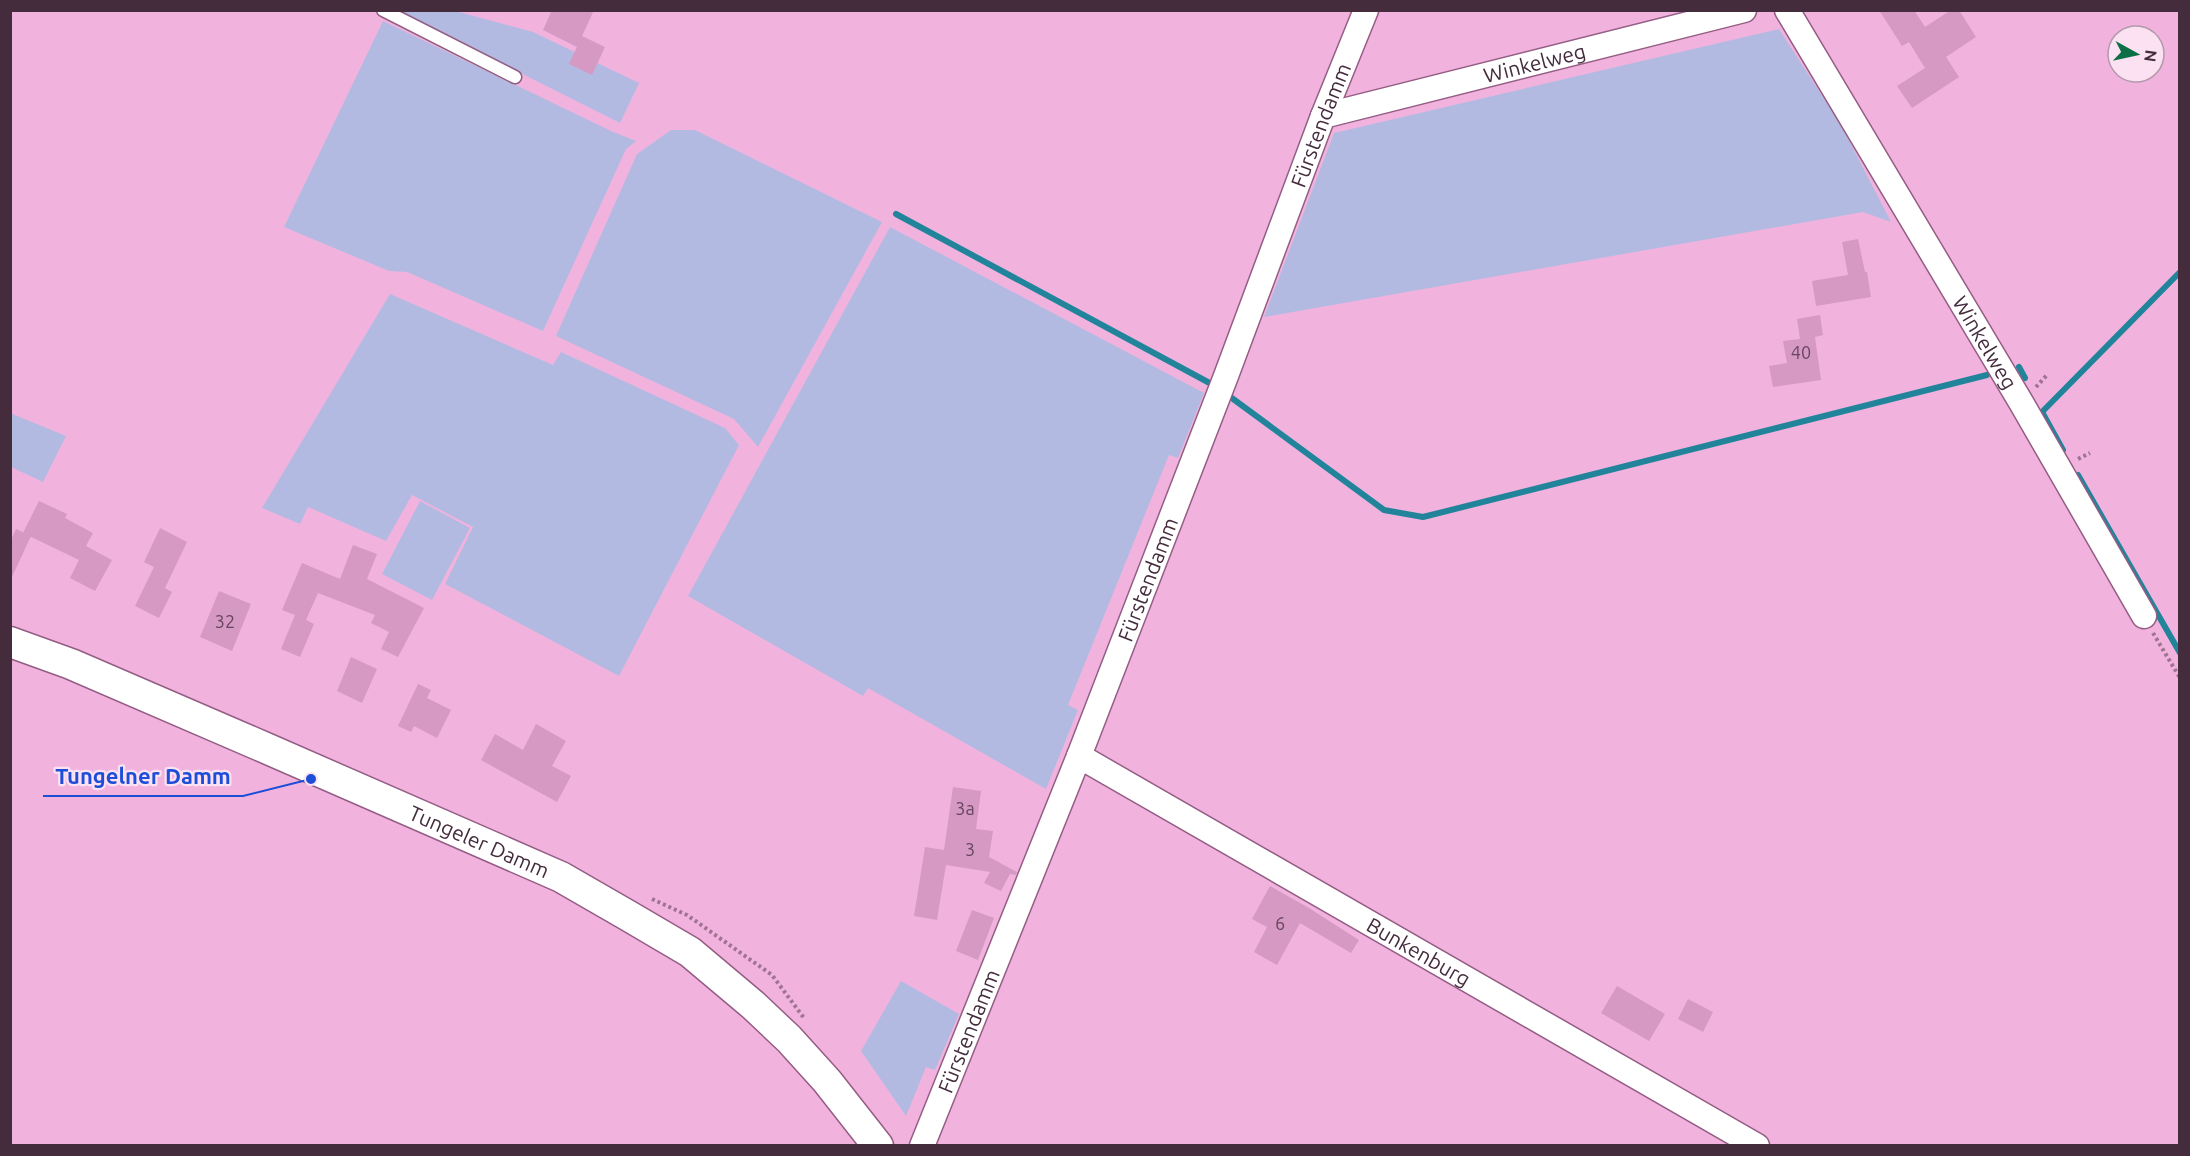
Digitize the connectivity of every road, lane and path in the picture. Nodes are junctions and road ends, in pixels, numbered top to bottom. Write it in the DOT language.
graph roads {
  1 [pos="383,10"];
  2 [pos="1366,10"];
  3 [pos="1744,10"];
  4 [pos="1787,10"];
  5 [pos="515,77"];
  6 [pos="1323,116"];
  7 [pos="2144,616"];
  8 [pos="10,642"];
  9 [pos="2180,678"];
  10 [pos="1079,756"];
  11 [pos="878,1146"];
  12 [pos="922,1146"];
  13 [pos="1757,1146"];
  1 -- 5 [label="lane"];
  2 -- 6 [label="street, Fürstendamm"];
  3 -- 6 [label="street, Winkelweg"];
  4 -- 7 [label="street, Winkelweg"];
  6 -- 10 [label="street, Fürstendamm"];
  7 -- 9 [label="path"];
  8 -- 11 [label="street, Tungeler Damm"];
  10 -- 12 [label="street, Fürstendamm"];
  10 -- 13 [label="street, Bunkenburg"];
}
